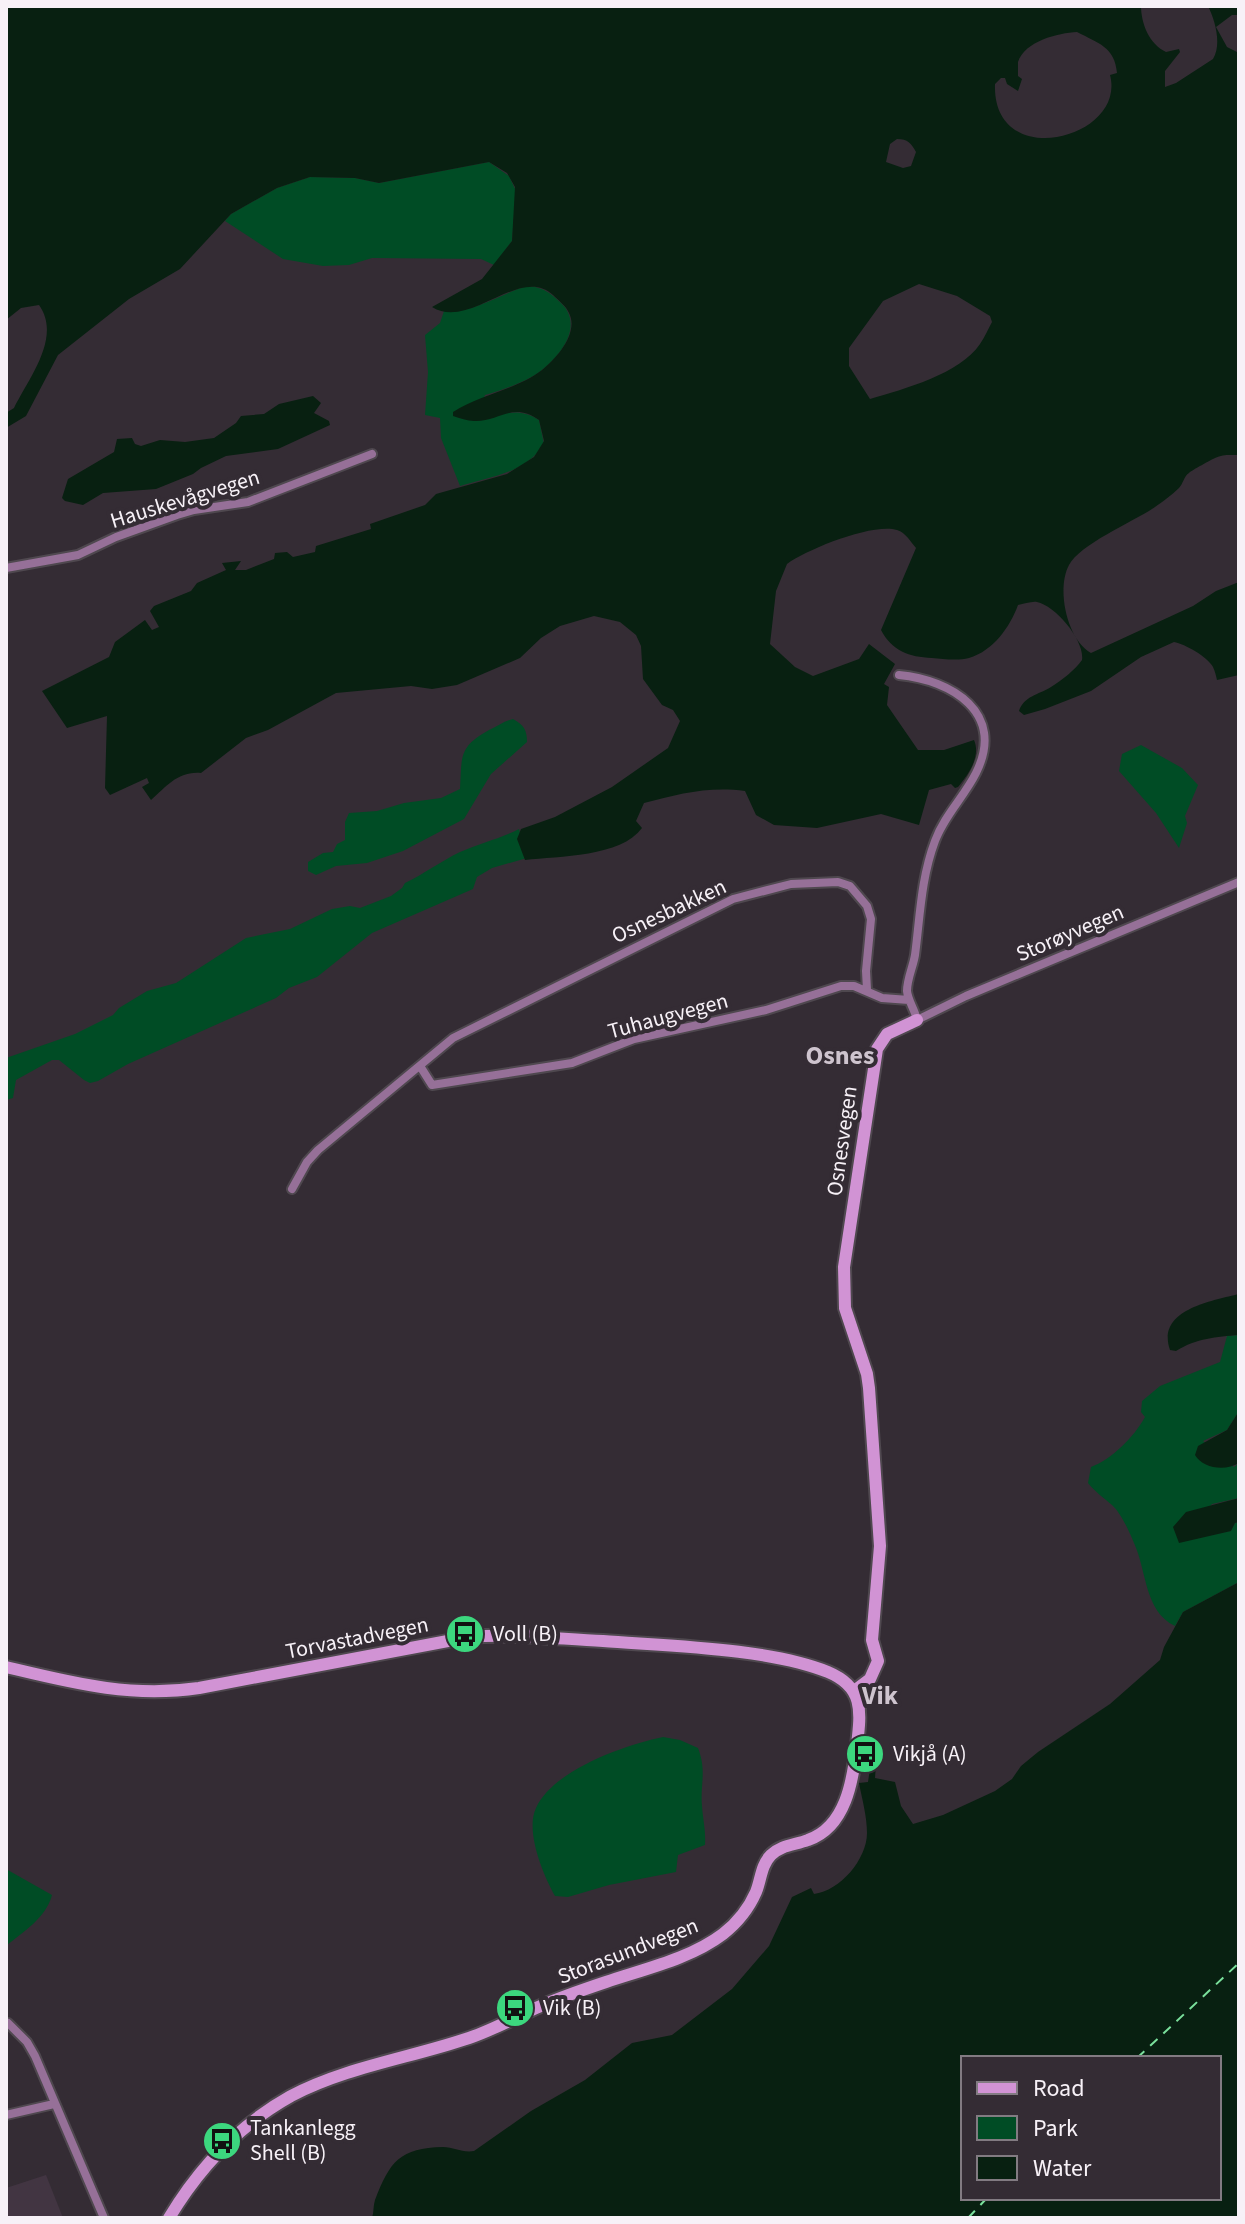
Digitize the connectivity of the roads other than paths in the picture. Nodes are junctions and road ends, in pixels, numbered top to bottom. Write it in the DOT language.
graph roads {
  1 [pos="372,454"];
  2 [pos="6,568"];
  3 [pos="899,675"];
  4 [pos="1239,882"];
  5 [pos="867,990"];
  6 [pos="909,1000"];
  7 [pos="917,1020"];
  8 [pos="420,1066"];
  9 [pos="292,1189"];
  10 [pos="6,1667"];
  11 [pos="854,1691"];
  12 [pos="8,2023"];
  13 [pos="54,2104"];
  14 [pos="6,2115"];
  15 [pos="104,2218"];
  16 [pos="169,2218"];
  1 -- 2 [label="street, Hauskevågvegen"];
  3 -- 6 [label="street"];
  4 -- 7 [label="street, Storøyvegen"];
  5 -- 6 [label="street, Tuhaugvegen"];
  5 -- 8 [label="street, Tuhaugvegen"];
  5 -- 8 [label="street, Osnesbakken"];
  6 -- 7 [label="street"];
  7 -- 11 [label="main road, Osnesvegen"];
  8 -- 9 [label="street, Osnesbakken"];
  10 -- 11 [label="main road, Torvastadvegen"];
  11 -- 16 [label="main road, Storasundvegen"];
  12 -- 13 [label="street"];
  13 -- 14 [label="street"];
  13 -- 15 [label="street"];
}
